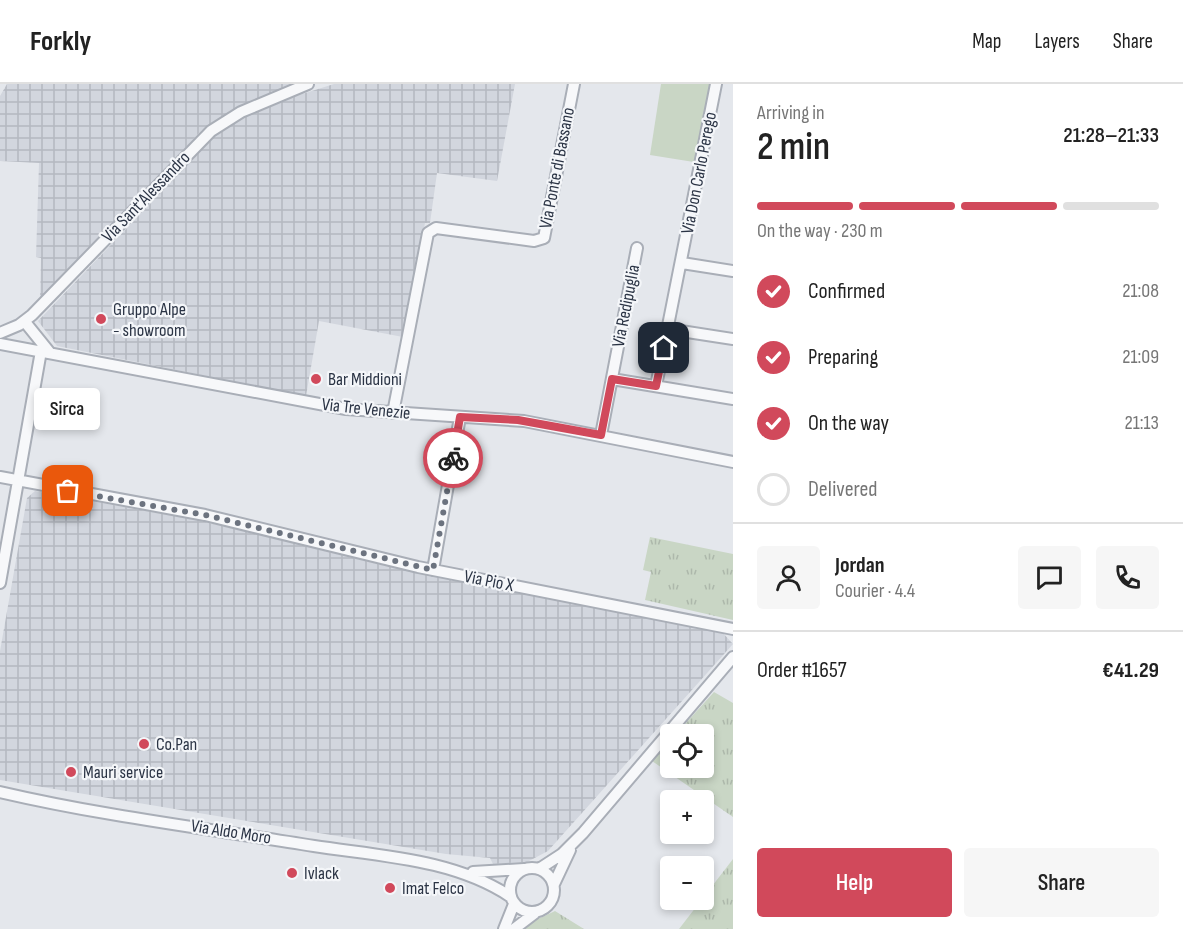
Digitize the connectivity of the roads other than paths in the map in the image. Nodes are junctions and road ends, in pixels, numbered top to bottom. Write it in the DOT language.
graph roads {
  1 [pos="308,84"];
  2 [pos="574,84"];
  3 [pos="716,84"];
  4 [pos="637,248"];
  5 [pos="682,263"];
  6 [pos="733,271"];
  7 [pos="22,323"];
  8 [pos="668,329"];
  9 [pos="0,333"];
  10 [pos="733,339"];
  11 [pos="0,344"];
  12 [pos="25,349"];
  13 [pos="46,352"];
  14 [pos="612,379"];
  15 [pos="656,386"];
  16 [pos="733,399"];
  17 [pos="393,413"];
  18 [pos="460,417"];
  19 [pos="601,435"];
  20 [pos="733,462"];
  21 [pos="0,477"];
  22 [pos="18,480"];
  23 [pos="433,570"];
  24 [pos="0,583"];
  25 [pos="733,629"];
  26 [pos="733,657"];
  27 [pos="0,792"];
  28 [pos="583,833"];
  29 [pos="524,869"];
  30 [pos="539,869"];
  31 [pos="462,873"];
  32 [pos="554,884"];
  33 [pos="513,901"];
  34 [pos="535,913"];
  35 [pos="504,929"];
  36 [pos="514,929"];
  1 -- 7 [label="street, Via Sant'Alessandro"];
  2 -- 17 [label="street, Via Ponte di Bassano"];
  3 -- 5 [label="street, Via Don Carlo Perego"];
  4 -- 14 [label="street, Via Redipuglia"];
  5 -- 6 [label="street"];
  5 -- 8 [label="street, Via Don Carlo Perego"];
  7 -- 9 [label="street, Via Sant'Alessandro"];
  7 -- 12 [label="street"];
  7 -- 13 [label="street"];
  8 -- 10 [label="street"];
  8 -- 15 [label="street, Via Don Carlo Perego"];
  11 -- 12 [label="street, Via Tre Venezie"];
  12 -- 13 [label="street, Via Tre Venezie"];
  13 -- 17 [label="street, Via Tre Venezie"];
  13 -- 22 [label="street"];
  14 -- 15 [label="street"];
  14 -- 19 [label="street, Via Redipuglia"];
  15 -- 16 [label="street"];
  17 -- 18 [label="street, Via Tre Venezie"];
  18 -- 19 [label="street, Via Tre Venezie"];
  18 -- 23 [label="street"];
  19 -- 20 [label="street, Via Tre Venezie"];
  21 -- 22 [label="street, Via Pio X"];
  22 -- 23 [label="street, Via Pio X"];
  22 -- 24 [label="street"];
  23 -- 25 [label="street, Via Pio X"];
  26 -- 28 [label="street"];
  27 -- 31 [label="street, Via Aldo Moro"];
  28 -- 30 [label="street"];
  28 -- 32 [label="street"];
  29 -- 30 [label="street"];
  29 -- 31 [label="street, Via Aldo Moro"];
  29 -- 33 [label="street"];
  30 -- 32 [label="street"];
  31 -- 33 [label="street, Via Aldo Moro"];
  32 -- 34 [label="street"];
  33 -- 34 [label="street"];
  33 -- 35 [label="street"];
  34 -- 36 [label="street"];
}
